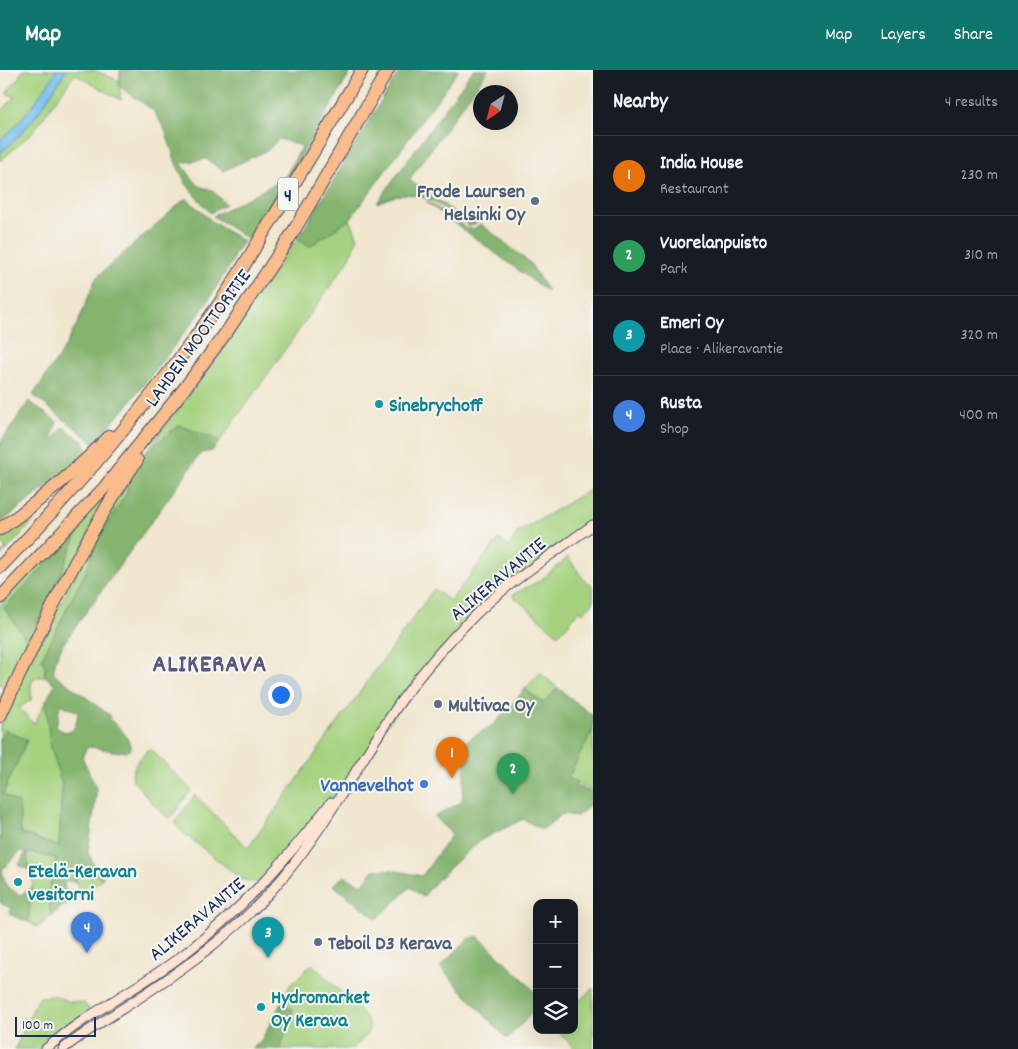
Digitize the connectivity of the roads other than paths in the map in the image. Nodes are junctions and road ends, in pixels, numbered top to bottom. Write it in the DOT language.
graph roads {
  1 [pos="362,70"];
  2 [pos="388,70"];
  3 [pos="181,393"];
  4 [pos="140,410"];
  5 [pos="593,526"];
  6 [pos="0,529"];
  7 [pos="0,567"];
  8 [pos="0,598"];
  9 [pos="0,716"];
  10 [pos="344,788"];
  11 [pos="46,1049"];
  12 [pos="63,1049"];
  1 -- 4 [label="highway, LAHDEN MOOTTORITIE / 4"];
  2 -- 3 [label="highway, LAHDEN MOOTTORITIE / 4"];
  3 -- 8 [label="highway, LAHDEN MOOTTORITIE / 4"];
  3 -- 9 [label="highway"];
  4 -- 6 [label="highway"];
  4 -- 7 [label="highway, LAHDEN MOOTTORITIE / 4"];
  5 -- 10 [label="street, ALIKERAVANTIE"];
  10 -- 11 [label="street, ALIKERAVANTIE"];
  10 -- 12 [label="street, ALIKERAVANTIE"];
}
